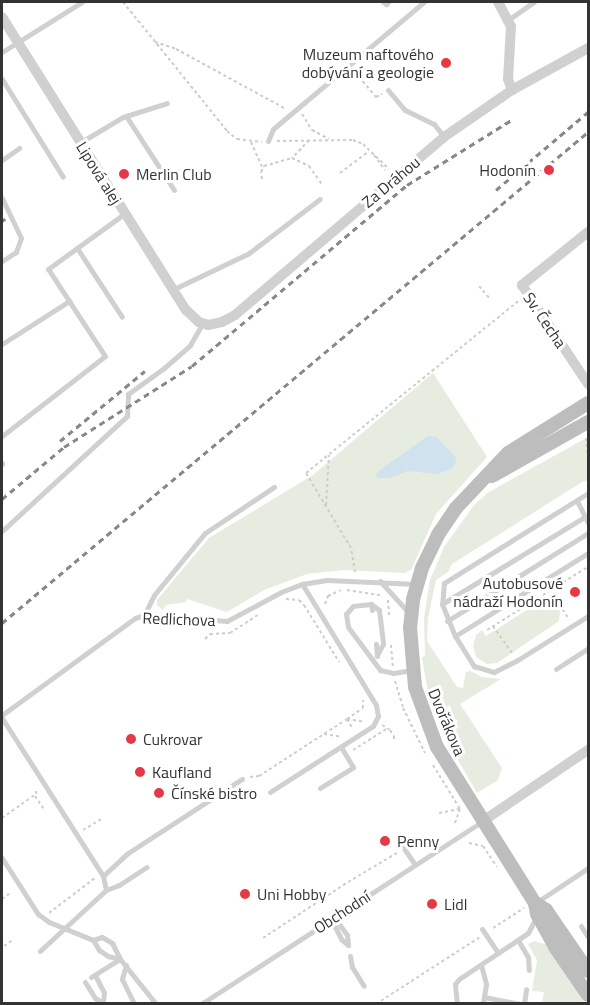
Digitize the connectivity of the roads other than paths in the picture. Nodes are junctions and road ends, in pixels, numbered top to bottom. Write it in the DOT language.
graph roads {
  1 [pos="82,2"];
  2 [pos="383,2"];
  3 [pos="388,2"];
  4 [pos="424,2"];
  5 [pos="498,2"];
  6 [pos="534,2"];
  7 [pos="2,17"];
  8 [pos="508,20"];
  9 [pos="17,42"];
  10 [pos="588,48"];
  11 [pos="2,52"];
  12 [pos="2,79"];
  13 [pos="388,90"];
  14 [pos="512,90"];
  15 [pos="167,103"];
  16 [pos="126,116"];
  17 [pos="444,137"];
  18 [pos="268,141"];
  19 [pos="80,142"];
  20 [pos="19,148"];
  21 [pos="2,160"];
  22 [pos="63,177"];
  23 [pos="174,190"];
  24 [pos="2,198"];
  25 [pos="320,199"];
  26 [pos="124,214"];
  27 [pos="588,232"];
  28 [pos="77,248"];
  29 [pos="2,261"];
  30 [pos="174,289"];
  31 [pos="69,300"];
  32 [pos="122,317"];
  33 [pos="202,324"];
  34 [pos="2,344"];
  35 [pos="588,384"];
  36 [pos="588,403"];
  37 [pos="588,422"];
  38 [pos="2,436"];
  39 [pos="484,480"];
  40 [pos="274,487"];
  41 [pos="588,493"];
  42 [pos="577,501"];
  43 [pos="586,516"];
  44 [pos="588,523"];
  45 [pos="2,531"];
  46 [pos="588,533"];
  47 [pos="588,554"];
  48 [pos="380,581"];
  49 [pos="302,584"];
  50 [pos="416,584"];
  51 [pos="442,604"];
  52 [pos="144,615"];
  53 [pos="411,616"];
  54 [pos="588,616"];
  55 [pos="447,621"];
  56 [pos="454,636"];
  57 [pos="376,644"];
  58 [pos="588,648"];
  59 [pos="377,655"];
  60 [pos="375,663"];
  61 [pos="556,669"];
  62 [pos="412,670"];
  63 [pos="2,716"];
  64 [pos="341,747"];
  65 [pos="588,750"];
  66 [pos="242,779"];
  67 [pos="320,788"];
  68 [pos="270,792"];
  69 [pos="483,821"];
  70 [pos="401,844"];
  71 [pos="2,858"];
  72 [pos="415,865"];
  73 [pos="147,867"];
  74 [pos="588,868"];
  75 [pos="103,876"];
  76 [pos="106,890"];
  77 [pos="536,908"];
  78 [pos="581,926"];
  79 [pos="64,928"];
  80 [pos="482,929"];
  81 [pos="528,933"];
  82 [pos="548,934"];
  83 [pos="588,937"];
  84 [pos="93,940"];
  85 [pos="518,940"];
  86 [pos="40,951"];
  87 [pos="498,953"];
  88 [pos="350,956"];
  89 [pos="120,959"];
  90 [pos="126,965"];
  91 [pos="480,965"];
  92 [pos="529,970"];
  93 [pos="588,971"];
  94 [pos="85,982"];
  95 [pos="364,986"];
  96 [pos="526,989"];
  97 [pos="588,994"];
  98 [pos="484,1000"];
  99 [pos="104,1002"];
  100 [pos="134,1004"];
  101 [pos="156,1004"];
  102 [pos="201,1004"];
  103 [pos="457,1004"];
  104 [pos="522,1004"];
  1 -- 9 [label="lane"];
  2 -- 3 [label="lane"];
  4 -- 18 [label="lane"];
  5 -- 8 [label="street"];
  6 -- 8 [label="lane"];
  7 -- 9 [label="street, Lipová alej"];
  8 -- 14 [label="street"];
  9 -- 11 [label="lane"];
  9 -- 19 [label="street, Lipová alej"];
  10 -- 14 [label="street, Za Dráhou"];
  12 -- 22 [label="lane"];
  13 -- 17 [label="lane"];
  14 -- 17 [label="street, Za Dráhou"];
  15 -- 16 [label="lane"];
  16 -- 19 [label="lane"];
  16 -- 23 [label="lane"];
  17 -- 33 [label="street, Za Dráhou"];
  19 -- 26 [label="street, Lipová alej"];
  20 -- 21 [label="lane"];
  24 -- 29 [label="lane"];
  25 -- 30 [label="lane"];
  26 -- 28 [label="lane"];
  26 -- 30 [label="street, Lipová alej"];
  27 -- 35 [label="street, Sv. Čecha"];
  28 -- 31 [label="lane"];
  28 -- 32 [label="lane"];
  30 -- 33 [label="street, Lipová alej"];
  31 -- 34 [label="lane"];
  31 -- 38 [label="lane"];
  33 -- 45 [label="lane"];
  36 -- 39 [label="main road, Dvořákova"];
  37 -- 39 [label="main road, Dvořákova"];
  39 -- 50 [label="main road, Dvořákova"];
  40 -- 52 [label="lane"];
  41 -- 42 [label="lane"];
  42 -- 43 [label="lane"];
  42 -- 51 [label="lane"];
  43 -- 44 [label="lane"];
  43 -- 51 [label="lane"];
  46 -- 55 [label="lane"];
  47 -- 56 [label="lane"];
  48 -- 49 [label="lane, Redlichova"];
  48 -- 50 [label="lane, Redlichova"];
  48 -- 53 [label="lane"];
  49 -- 52 [label="lane, Redlichova"];
  49 -- 64 [label="lane"];
  50 -- 53 [label="main road, Dvořákova"];
  51 -- 55 [label="lane"];
  52 -- 63 [label="lane, Redlichova"];
  53 -- 62 [label="main road, Dvořákova"];
  54 -- 56 [label="lane"];
  55 -- 56 [label="lane"];
  57 -- 59 [label="lane"];
  58 -- 61 [label="lane"];
  59 -- 60 [label="lane"];
  59 -- 60 [label="lane"];
  60 -- 62 [label="lane"];
  62 -- 69 [label="main road, Dvořákova"];
  63 -- 75 [label="lane"];
  64 -- 67 [label="lane"];
  64 -- 68 [label="lane"];
  65 -- 69 [label="street"];
  66 -- 75 [label="lane"];
  69 -- 72 [label="lane, Obchodní"];
  69 -- 77 [label="main road, Dvořákova"];
  70 -- 72 [label="lane"];
  71 -- 79 [label="lane"];
  72 -- 102 [label="lane, Obchodní"];
  73 -- 76 [label="lane"];
  74 -- 77 [label="lane"];
  75 -- 76 [label="lane"];
  76 -- 79 [label="lane"];
  77 -- 81 [label="lane"];
  77 -- 82 [label="main road, Dvořákova"];
  77 -- 93 [label="main road, Dvořákova"];
  78 -- 83 [label="lane"];
  79 -- 84 [label="lane"];
  79 -- 86 [label="lane"];
  80 -- 87 [label="lane"];
  81 -- 82 [label="lane"];
  81 -- 85 [label="lane"];
  82 -- 97 [label="main road, Dvořákova"];
  84 -- 89 [label="lane"];
  84 -- 89 [label="lane"];
  85 -- 87 [label="lane"];
  85 -- 92 [label="lane"];
  87 -- 91 [label="lane"];
  88 -- 95 [label="lane"];
  89 -- 90 [label="lane"];
  89 -- 99 [label="lane"];
  90 -- 100 [label="lane"];
  90 -- 101 [label="lane"];
  91 -- 98 [label="lane"];
  91 -- 103 [label="lane"];
  94 -- 99 [label="lane"];
  96 -- 104 [label="lane"];
  98 -- 104 [label="lane"];
}
